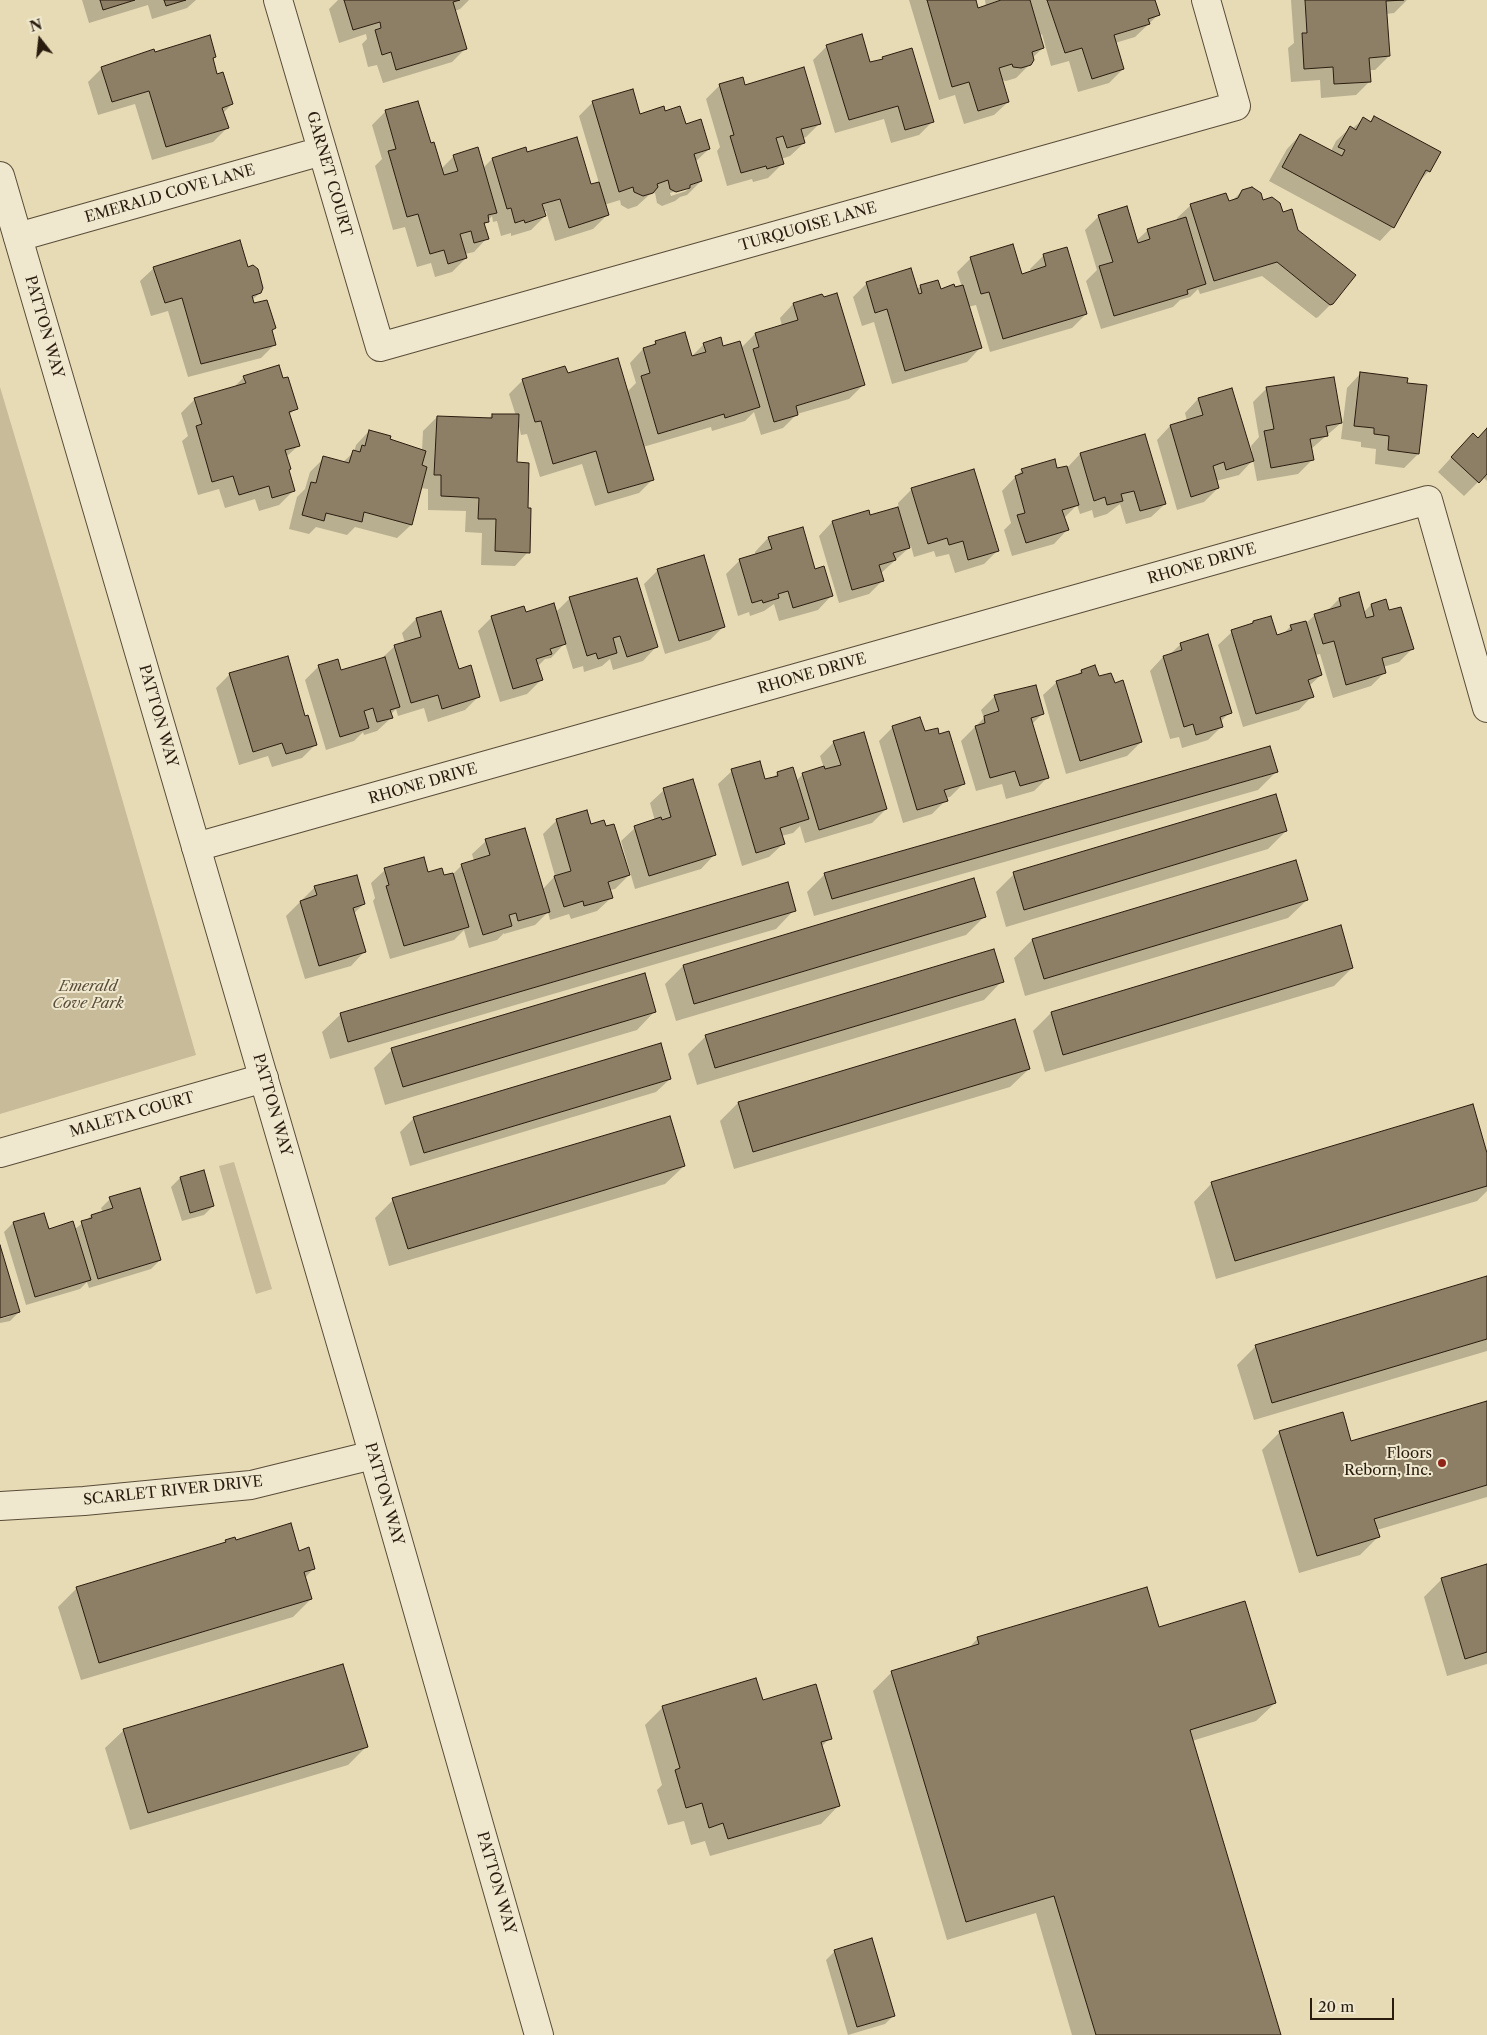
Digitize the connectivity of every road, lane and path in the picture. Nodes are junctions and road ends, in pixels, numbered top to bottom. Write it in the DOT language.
graph roads {
  1 [pos="278,0"];
  2 [pos="1206,0"];
  3 [pos="322,151"];
  4 [pos="0,176"];
  5 [pos="18,237"];
  6 [pos="380,347"];
  7 [pos="1487,708"];
  8 [pos="196,847"];
  9 [pos="264,1078"];
  10 [pos="0,1153"];
  11 [pos="373,1455"];
  12 [pos="0,1506"];
  13 [pos="539,2035"];
  1 -- 3 [label="street, GARNET COURT"];
  2 -- 6 [label="street, TURQUOISE LANE"];
  3 -- 5 [label="street, EMERALD COVE LANE"];
  3 -- 6 [label="street, GARNET COURT"];
  4 -- 5 [label="street, PATTON WAY"];
  5 -- 8 [label="street, PATTON WAY"];
  7 -- 8 [label="street, RHONE DRIVE"];
  8 -- 9 [label="street, PATTON WAY"];
  9 -- 10 [label="street, MALETA COURT"];
  9 -- 11 [label="street, PATTON WAY"];
  11 -- 12 [label="street, SCARLET RIVER DRIVE"];
  11 -- 13 [label="street, PATTON WAY"];
}
